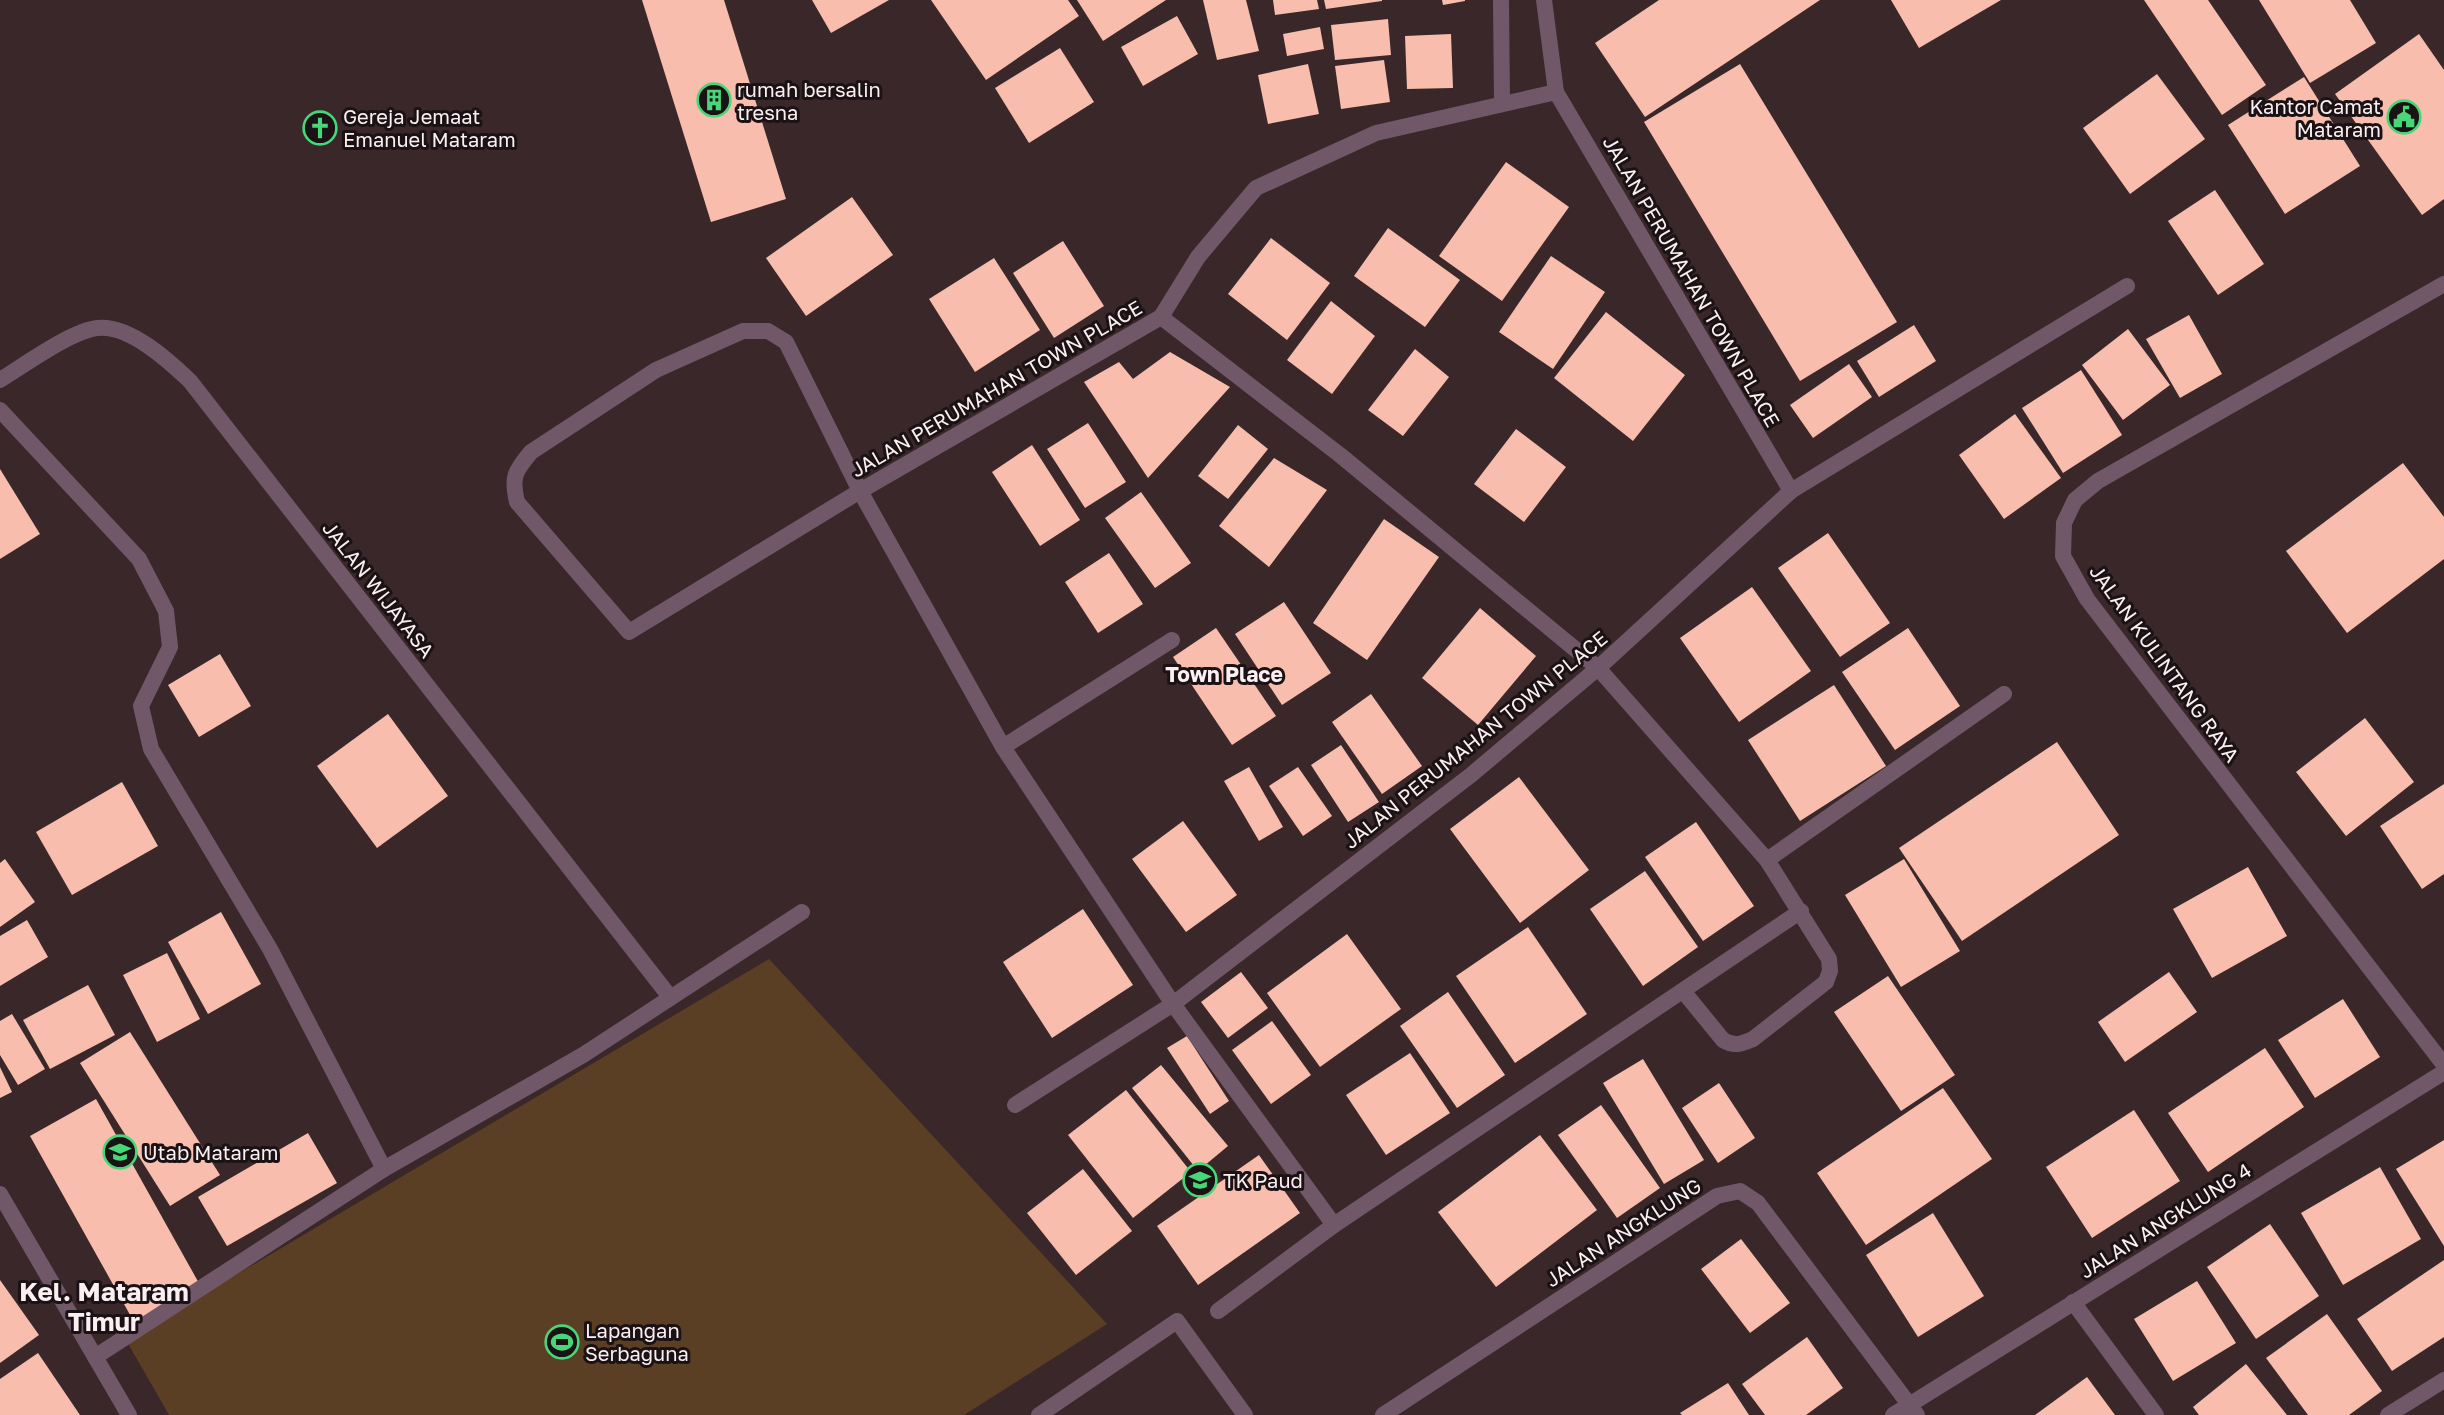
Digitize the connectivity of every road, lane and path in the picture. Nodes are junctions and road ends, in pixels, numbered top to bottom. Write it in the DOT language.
graph roads {
  1 [pos="1501,0"];
  2 [pos="1544,0"];
  3 [pos="1556,92"];
  4 [pos="1502,102"];
  5 [pos="2444,284"];
  6 [pos="2127,285"];
  7 [pos="1161,317"];
  8 [pos="0,381"];
  9 [pos="0,410"];
  10 [pos="860,491"];
  11 [pos="1791,491"];
  12 [pos="1172,640"];
  13 [pos="1598,668"];
  14 [pos="2004,694"];
  15 [pos="1003,747"];
  16 [pos="1767,860"];
  17 [pos="1801,911"];
  18 [pos="802,912"];
  19 [pos="1683,992"];
  20 [pos="670,997"];
  21 [pos="1173,1004"];
  22 [pos="2444,1065"];
  23 [pos="2444,1072"];
  24 [pos="1015,1105"];
  25 [pos="384,1169"];
  26 [pos="0,1194"];
  27 [pos="1334,1225"];
  28 [pos="2073,1302"];
  29 [pos="1218,1311"];
  30 [pos="95,1357"];
  31 [pos="2444,1380"];
  32 [pos="1913,1410"];
  33 [pos="129,1415"];
  34 [pos="1039,1415"];
  35 [pos="1245,1415"];
  36 [pos="1383,1415"];
  37 [pos="1893,1415"];
  38 [pos="2156,1415"];
  39 [pos="2388,1415"];
  1 -- 4 [label="street"];
  2 -- 3 [label="street, JALAN PERUMAHAN TOWN PLACE"];
  3 -- 4 [label="street, JALAN PERUMAHAN TOWN PLACE"];
  3 -- 11 [label="street, JALAN PERUMAHAN TOWN PLACE"];
  4 -- 7 [label="street, JALAN PERUMAHAN TOWN PLACE"];
  5 -- 22 [label="street, JALAN KULINTANG RAYA"];
  6 -- 11 [label="street, JALAN PERUMAHAN TOWN PLACE"];
  7 -- 10 [label="street, JALAN PERUMAHAN TOWN PLACE"];
  7 -- 13 [label="street"];
  8 -- 20 [label="street, JALAN WIJAYASA"];
  9 -- 25 [label="street"];
  10 -- 10 [label="street, JALAN PERUMAHAN TOWN PLACE"];
  10 -- 15 [label="street"];
  11 -- 13 [label="street, JALAN PERUMAHAN TOWN PLACE"];
  12 -- 15 [label="street"];
  13 -- 16 [label="street"];
  13 -- 21 [label="street, JALAN PERUMAHAN TOWN PLACE"];
  14 -- 16 [label="street"];
  15 -- 21 [label="street"];
  16 -- 17 [label="street"];
  17 -- 19 [label="street"];
  17 -- 19 [label="street"];
  18 -- 20 [label="street"];
  19 -- 27 [label="street"];
  20 -- 25 [label="street"];
  21 -- 24 [label="street, JALAN PERUMAHAN TOWN PLACE"];
  21 -- 27 [label="street"];
  23 -- 28 [label="street, JALAN ANGKLUNG 4"];
  25 -- 30 [label="street"];
  26 -- 30 [label="street"];
  27 -- 29 [label="street"];
  28 -- 32 [label="street, JALAN ANGKLUNG 4"];
  28 -- 38 [label="street"];
  30 -- 33 [label="street"];
  31 -- 39 [label="street"];
  32 -- 36 [label="street, JALAN ANGKLUNG"];
  32 -- 37 [label="street, JALAN ANGKLUNG 4"];
  34 -- 35 [label="street"];
}
